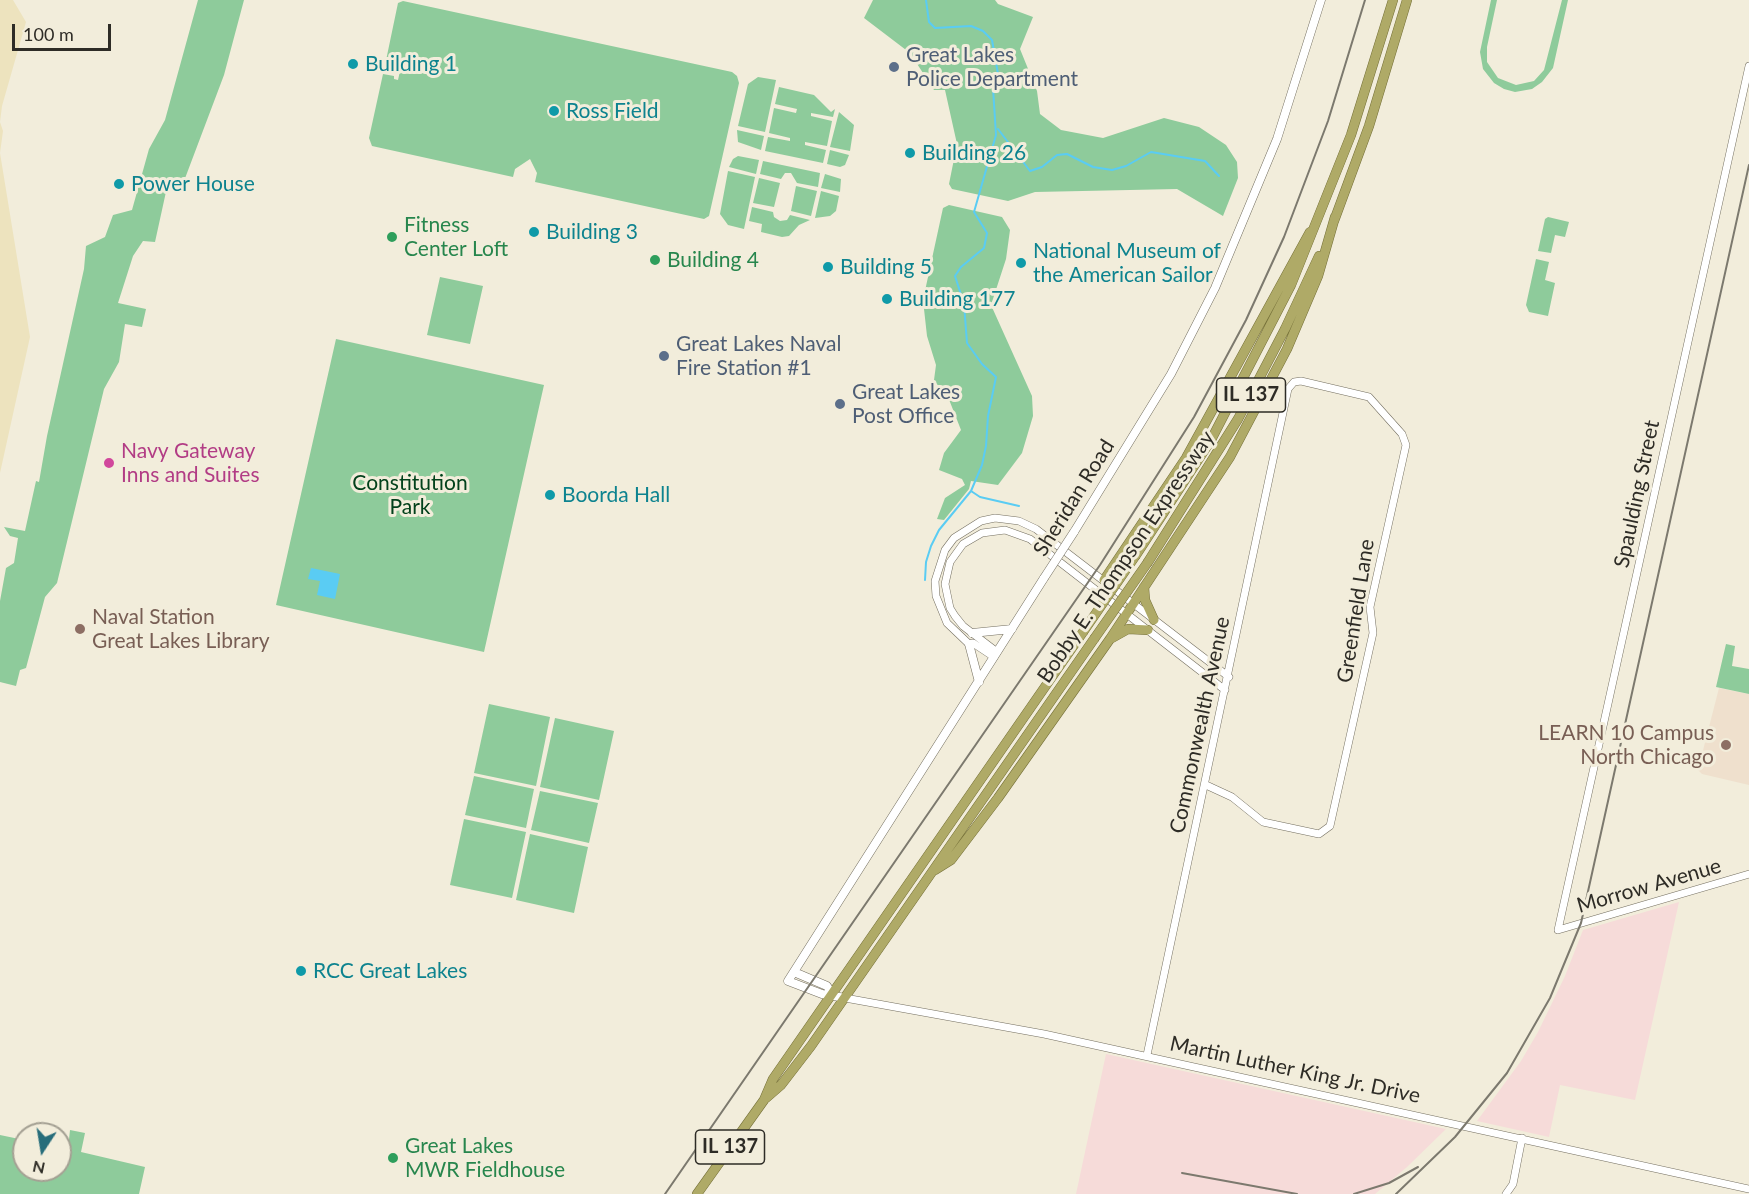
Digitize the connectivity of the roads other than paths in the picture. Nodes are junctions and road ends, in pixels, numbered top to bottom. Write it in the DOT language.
graph roads {
  1 [pos="1321,0"];
  2 [pos="1393,0"];
  3 [pos="1407,0"];
  4 [pos="1749,66"];
  5 [pos="1335,217"];
  6 [pos="1319,220"];
  7 [pos="1284,402"];
  8 [pos="1104,580"];
  9 [pos="1144,587"];
  10 [pos="1132,603"];
  11 [pos="1126,613"];
  12 [pos="1154,620"];
  13 [pos="1012,629"];
  14 [pos="1148,630"];
  15 [pos="972,633"];
  16 [pos="1110,639"];
  17 [pos="969,644"];
  18 [pos="996,654"];
  19 [pos="1228,677"];
  20 [pos="979,682"];
  21 [pos="1226,690"];
  22 [pos="1206,785"];
  23 [pos="935,870"];
  24 [pos="1749,874"];
  25 [pos="1558,930"];
  26 [pos="794,972"];
  27 [pos="788,981"];
  28 [pos="832,994"];
  29 [pos="845,998"];
  30 [pos="1147,1055"];
  31 [pos="764,1100"];
  32 [pos="1522,1138"];
  33 [pos="1749,1188"];
  34 [pos="697,1194"];
  35 [pos="1506,1194"];
  1 -- 13 [label="main road, Sheridan Road, bridge"];
  2 -- 6 [label="highway, Bobby E. Thompson Expressway / IL 137"];
  3 -- 5 [label="highway, Bobby E. Thompson Expressway / IL 137"];
  4 -- 25 [label="street, Spaulding Street"];
  5 -- 9 [label="highway"];
  5 -- 23 [label="highway, Bobby E. Thompson Expressway / IL 137, bridge"];
  6 -- 8 [label="highway"];
  6 -- 28 [label="highway, Bobby E. Thompson Expressway / IL 137, bridge"];
  7 -- 19 [label="street, Commonwealth Avenue"];
  7 -- 22 [label="street, Greenfield Lane"];
  8 -- 10 [label="street"];
  8 -- 17 [label="street"];
  9 -- 10 [label="highway"];
  9 -- 12 [label="highway"];
  10 -- 11 [label="highway"];
  10 -- 12 [label="street"];
  11 -- 14 [label="street"];
  11 -- 15 [label="street"];
  11 -- 16 [label="highway"];
  12 -- 19 [label="street"];
  13 -- 15 [label="main road"];
  13 -- 18 [label="main road, Sheridan Road"];
  14 -- 16 [label="highway"];
  14 -- 21 [label="street"];
  15 -- 18 [label="street"];
  16 -- 23 [label="highway"];
  17 -- 18 [label="street"];
  17 -- 20 [label="main road"];
  18 -- 20 [label="main road, Sheridan Road"];
  19 -- 21 [label="street, Commonwealth Avenue"];
  20 -- 26 [label="main road, Sheridan Road"];
  21 -- 22 [label="street, Commonwealth Avenue"];
  22 -- 30 [label="street, Commonwealth Avenue"];
  23 -- 29 [label="highway, Bobby E. Thompson Expressway / IL 137"];
  24 -- 25 [label="street, Morrow Avenue"];
  26 -- 27 [label="main road, Sheridan Road"];
  26 -- 28 [label="main road, Martin Luther King Jr. Drive"];
  27 -- 28 [label="main road, Martin Luther King Jr. Drive"];
  28 -- 29 [label="main road, Martin Luther King Jr. Drive"];
  28 -- 31 [label="highway, IL 137"];
  29 -- 30 [label="street, Martin Luther King Jr. Drive"];
  29 -- 31 [label="highway, IL 137"];
  30 -- 32 [label="street, Martin Luther King Jr. Drive"];
  31 -- 34 [label="highway, IL 137"];
  32 -- 33 [label="street, Martin Luther King Jr. Drive"];
  32 -- 35 [label="street"];
}
